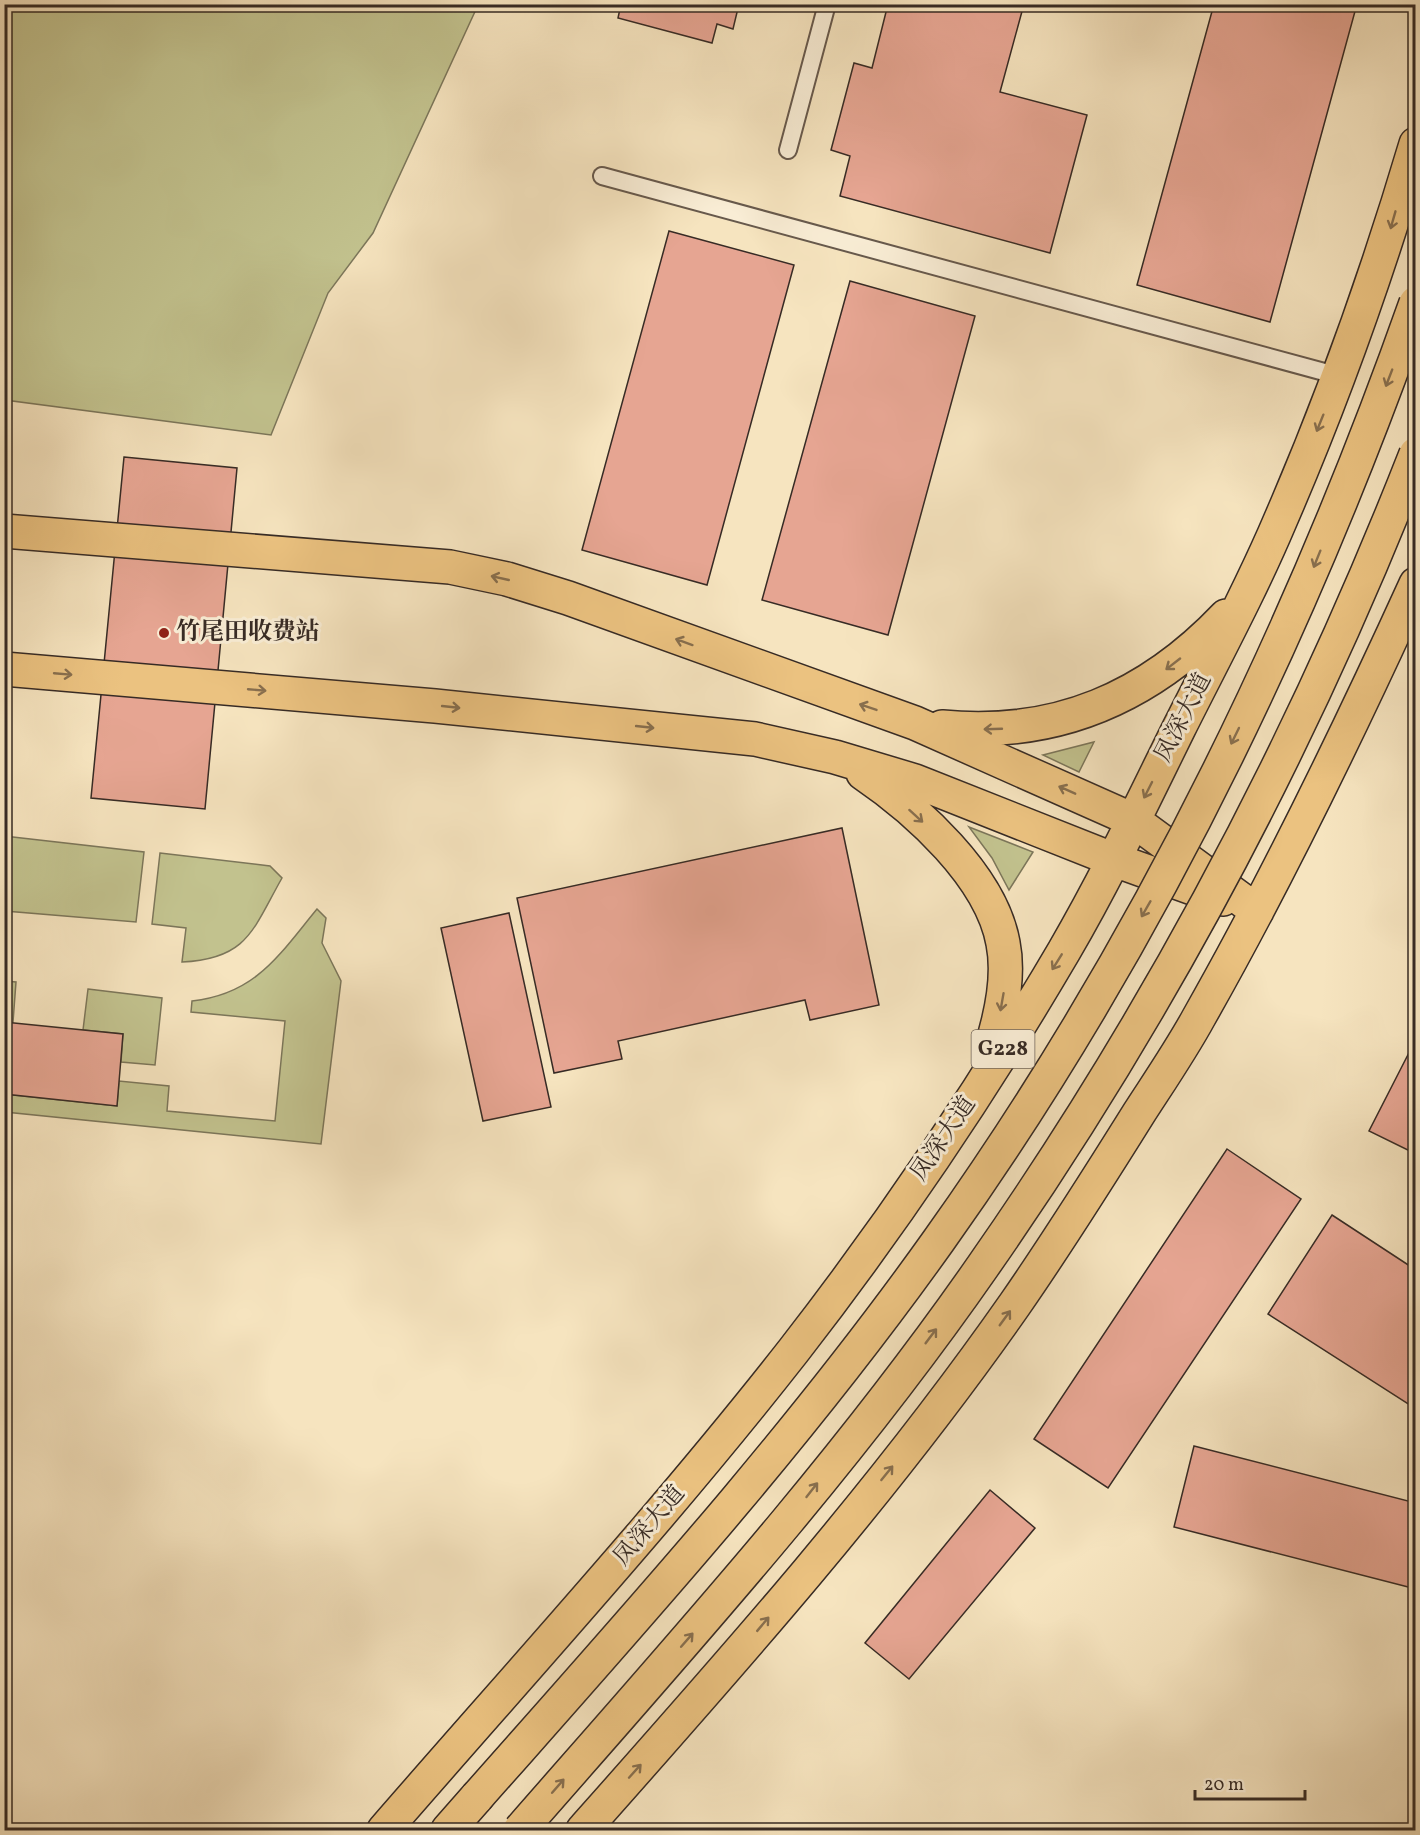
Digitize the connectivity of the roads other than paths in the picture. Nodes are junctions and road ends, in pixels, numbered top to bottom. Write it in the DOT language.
graph roads {
  1 [pos="827,4"];
  2 [pos="1416,144"];
  3 [pos="788,150"];
  4 [pos="602,177"];
  5 [pos="1416,303"];
  6 [pos="1339,376"];
  7 [pos="1416,454"];
  8 [pos="4,531"];
  9 [pos="1416,584"];
  10 [pos="1245,594"];
  11 [pos="4,669"];
  12 [pos="915,723"];
  13 [pos="835,756"];
  14 [pos="1133,820"];
  15 [pos="1112,859"];
  16 [pos="1257,911"];
  17 [pos="979,1087"];
  18 [pos="384,1830"];
  19 [pos="448,1830"];
  20 [pos="520,1830"];
  21 [pos="583,1830"];
  1 -- 3 [label="lane"];
  2 -- 6 [label="highway, 凤深大道 / G228, one-way"];
  4 -- 6 [label="lane"];
  5 -- 19 [label="highway, 凤深大道 / G228, one-way, bridge"];
  6 -- 10 [label="highway, 凤深大道 / G228, one-way"];
  20 -- 7 [label="highway, one-way, bridge"];
  12 -- 8 [label="highway, one-way"];
  9 -- 16 [label="highway"];
  10 -- 12 [label="highway, one-way"];
  10 -- 14 [label="highway, 凤深大道 / G228, one-way"];
  11 -- 13 [label="highway, one-way"];
  14 -- 12 [label="highway, one-way"];
  13 -- 15 [label="highway"];
  13 -- 17 [label="highway, one-way"];
  14 -- 15 [label="highway, 凤深大道 / G228"];
  14 -- 16 [label="highway"];
  15 -- 16 [label="highway"];
  15 -- 17 [label="highway, 凤深大道 / G228, one-way"];
  21 -- 16 [label="highway, one-way"];
  17 -- 18 [label="highway, 凤深大道 / G228"];
}
